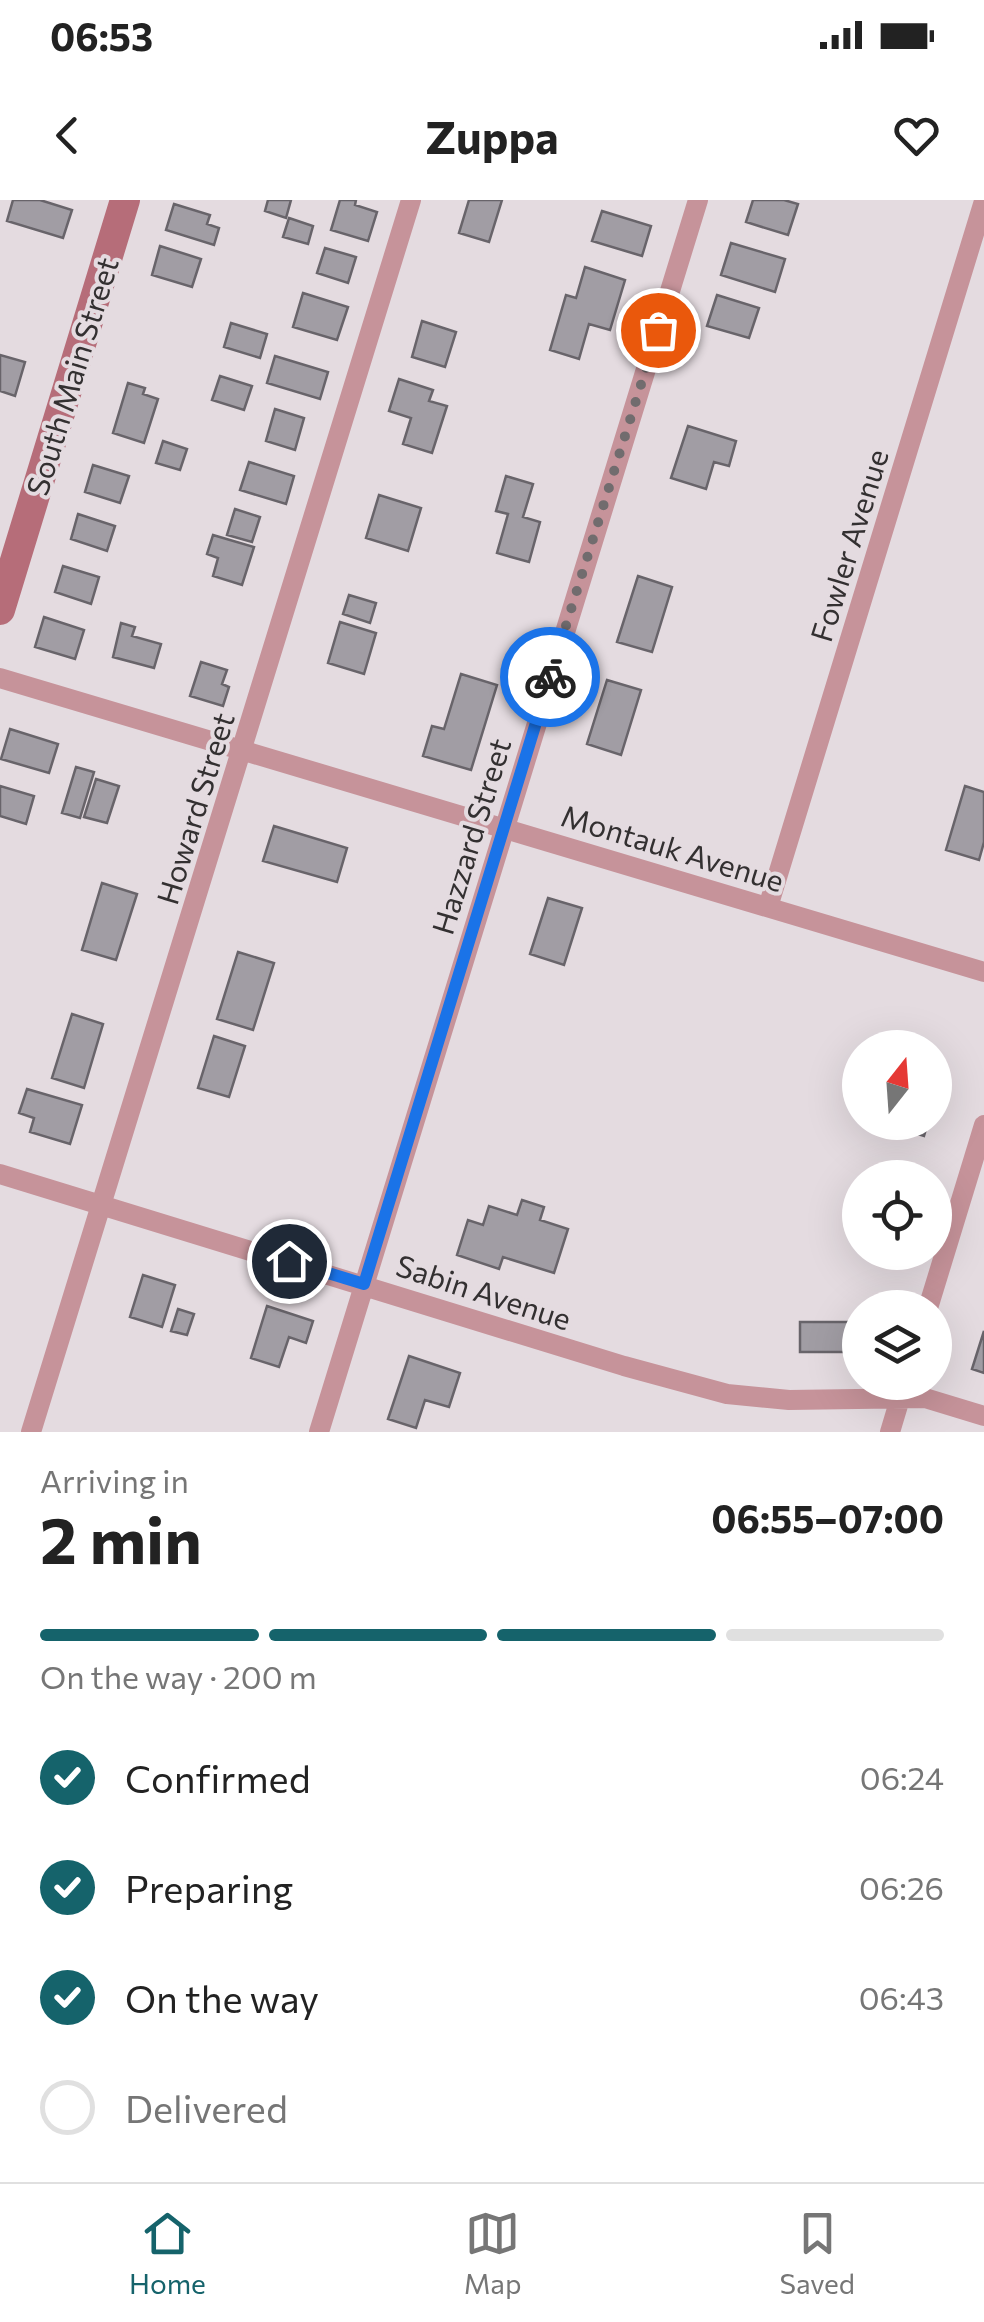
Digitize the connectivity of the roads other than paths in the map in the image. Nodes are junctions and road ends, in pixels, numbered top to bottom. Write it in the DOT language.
graph roads {
  1 [pos="125,200"];
  2 [pos="411,200"];
  3 [pos="698,200"];
  4 [pos="984,202"];
  5 [pos="0,610"];
  6 [pos="0,678"];
  7 [pos="243,752"];
  8 [pos="504,827"];
  9 [pos="768,906"];
  10 [pos="984,972"];
  11 [pos="984,1124"];
  12 [pos="0,1174"];
  13 [pos="102,1204"];
  14 [pos="364,1284"];
  15 [pos="933,1290"];
  16 [pos="842,1395"];
  17 [pos="900,1400"];
  18 [pos="932,1400"];
  19 [pos="984,1416"];
  20 [pos="31,1432"];
  21 [pos="318,1432"];
  22 [pos="890,1432"];
  1 -- 5 [label="street, South Main Street"];
  2 -- 7 [label="street, Howard Street"];
  3 -- 8 [label="street, Hazzard Street"];
  4 -- 9 [label="street, Fowler Avenue"];
  6 -- 7 [label="street, Montauk Avenue"];
  7 -- 8 [label="street, Montauk Avenue"];
  7 -- 13 [label="street, Howard Street"];
  8 -- 9 [label="street, Montauk Avenue"];
  8 -- 14 [label="street, Hazzard Street"];
  9 -- 10 [label="street, Montauk Avenue"];
  11 -- 15 [label="street"];
  12 -- 13 [label="street, Sabin Avenue"];
  13 -- 14 [label="street, Sabin Avenue"];
  13 -- 20 [label="street, Howard Street"];
  14 -- 16 [label="street, Sabin Avenue"];
  14 -- 21 [label="street, Hazzard Street"];
  17 -- 22 [label="street"];
  18 -- 19 [label="street, Sabin Avenue"];
}
